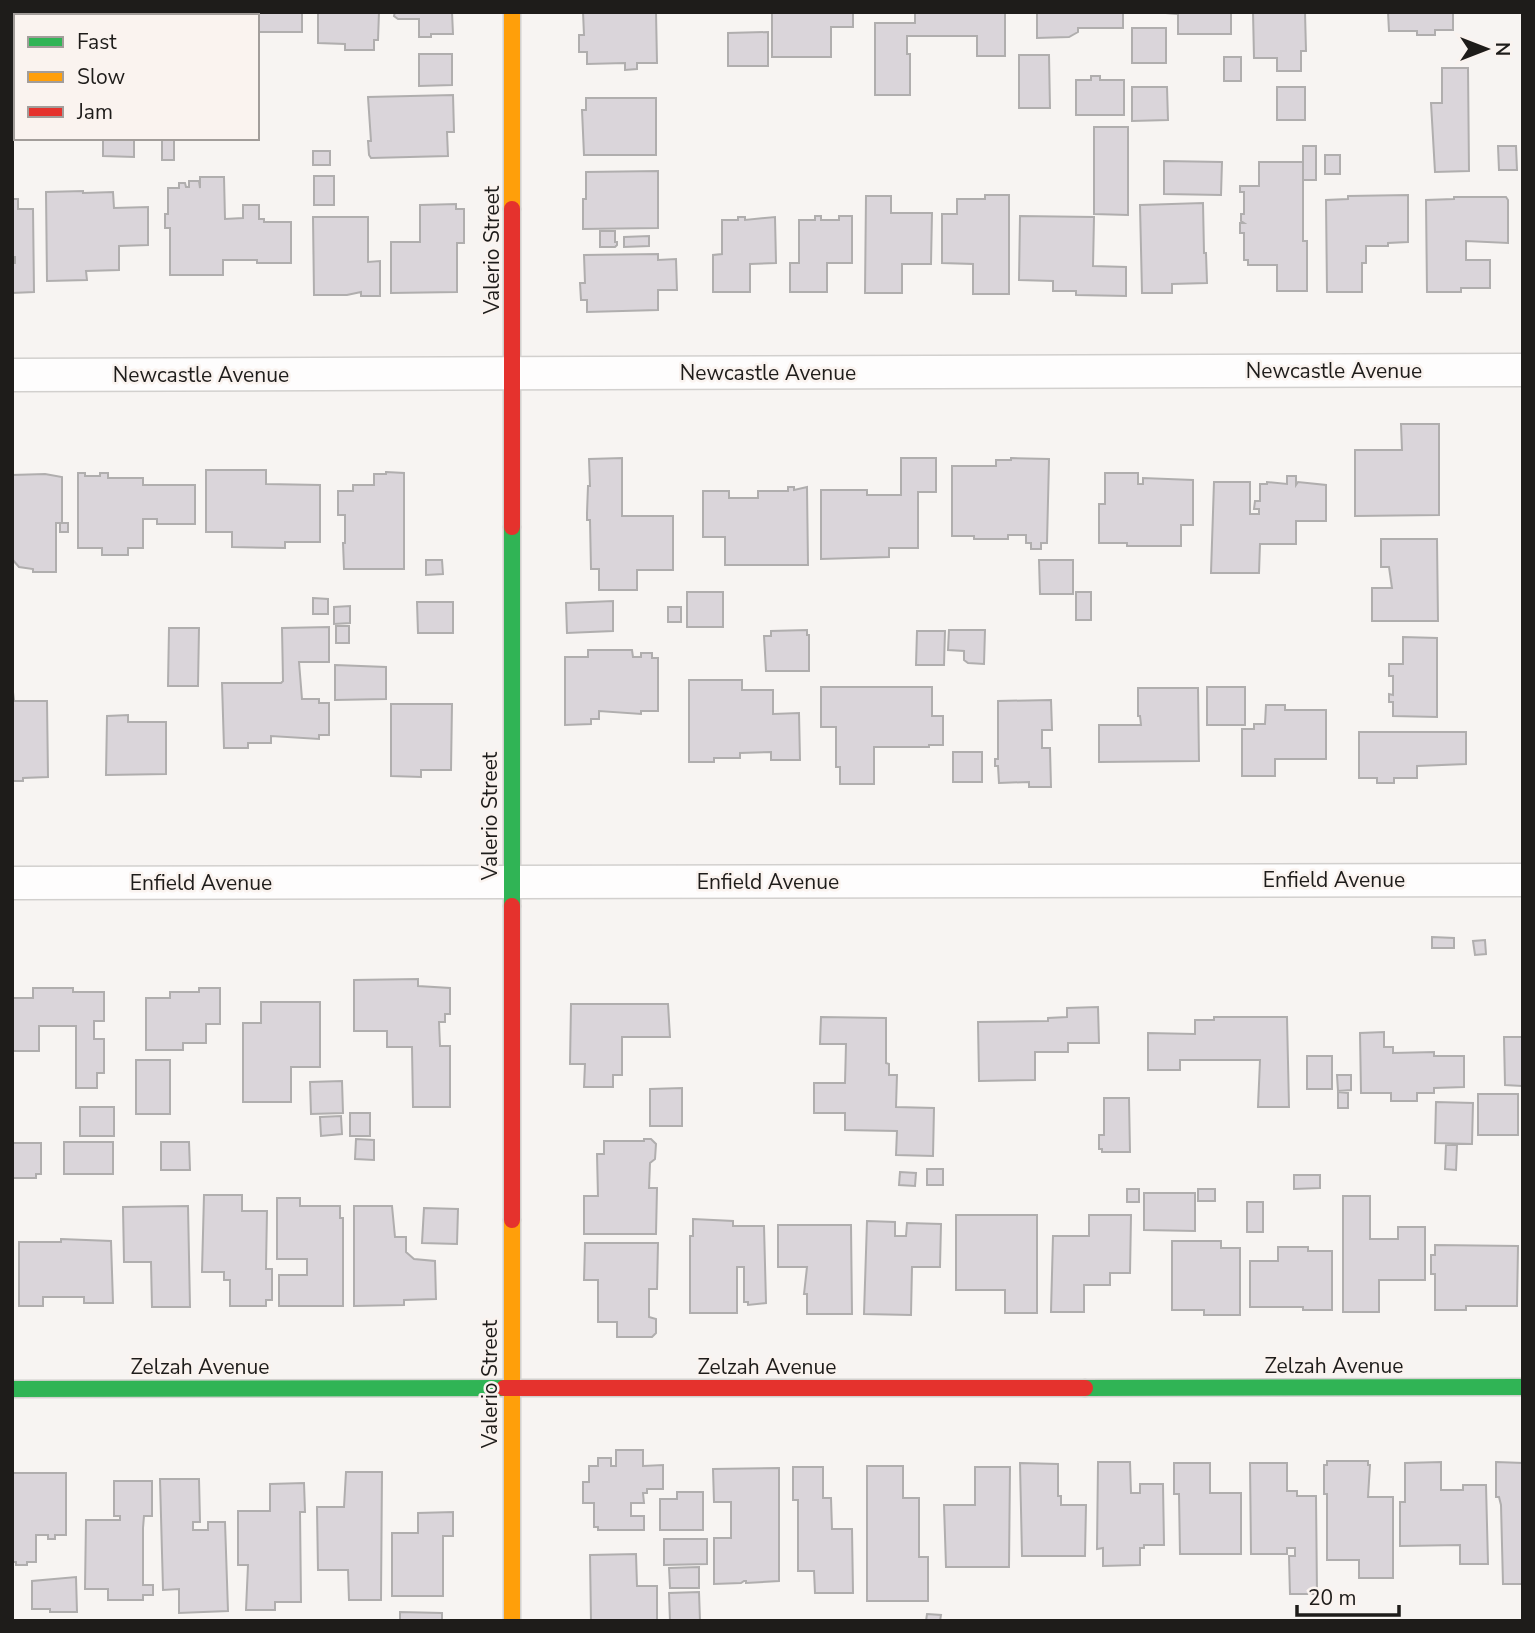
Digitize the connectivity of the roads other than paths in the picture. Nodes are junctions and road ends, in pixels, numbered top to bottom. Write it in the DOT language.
graph roads {
  1 [pos="512,12"];
  2 [pos="1523,370"];
  3 [pos="513,374"];
  4 [pos="12,375"];
  5 [pos="1523,880"];
  6 [pos="12,883"];
  7 [pos="511,883"];
  8 [pos="1523,1387"];
  9 [pos="511,1388"];
  10 [pos="12,1389"];
  11 [pos="512,1621"];
  1 -- 3 [label="street, Valerio Street"];
  2 -- 3 [label="street, Newcastle Avenue"];
  3 -- 4 [label="street, Newcastle Avenue"];
  3 -- 7 [label="street, Valerio Street"];
  5 -- 7 [label="street, Enfield Avenue"];
  6 -- 7 [label="street, Enfield Avenue"];
  7 -- 9 [label="street, Valerio Street"];
  8 -- 9 [label="street, Zelzah Avenue"];
  9 -- 10 [label="street, Zelzah Avenue"];
  9 -- 11 [label="street, Valerio Street"];
}
